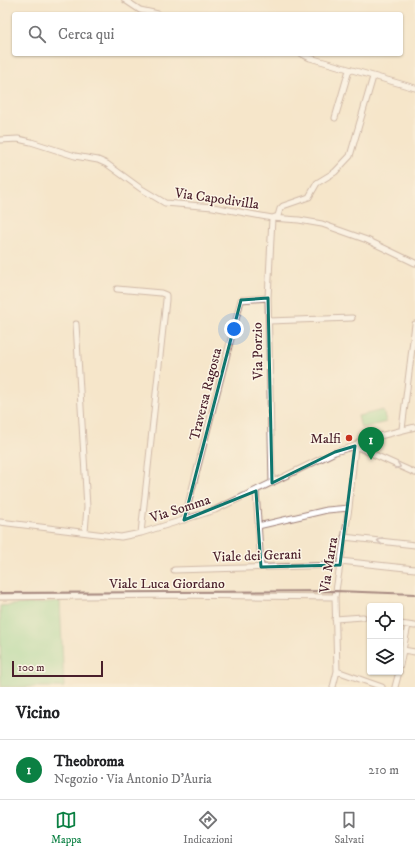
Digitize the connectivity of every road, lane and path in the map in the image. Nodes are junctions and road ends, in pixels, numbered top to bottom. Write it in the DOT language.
graph roads {
  1 [pos="125,0"];
  2 [pos="149,12"];
  3 [pos="306,56"];
  4 [pos="349,70"];
  5 [pos="373,77"];
  6 [pos="415,88"];
  7 [pos="335,118"];
  8 [pos="0,140"];
  9 [pos="272,218"];
  10 [pos="415,263"];
  11 [pos="116,289"];
  12 [pos="268,298"];
  13 [pos="352,318"];
  14 [pos="269,320"];
  15 [pos="76,324"];
  16 [pos="415,324"];
  17 [pos="408,374"];
  18 [pos="415,374"];
  19 [pos="415,427"];
  20 [pos="402,429"];
  21 [pos="355,446"];
  22 [pos="415,473"];
  23 [pos="272,483"];
  24 [pos="256,491"];
  25 [pos="349,508"];
  26 [pos="184,520"];
  27 [pos="0,522"];
  28 [pos="258,526"];
  29 [pos="85,532"];
  30 [pos="141,533"];
  31 [pos="344,537"];
  32 [pos="415,545"];
  33 [pos="340,563"];
  34 [pos="261,566"];
  35 [pos="415,569"];
  36 [pos="174,570"];
  37 [pos="0,597"];
  38 [pos="334,597"];
  39 [pos="363,617"];
  40 [pos="335,619"];
  41 [pos="403,624"];
  42 [pos="408,625"];
  43 [pos="415,626"];
  44 [pos="403,650"];
  45 [pos="415,652"];
  46 [pos="337,671"];
  47 [pos="398,675"];
  48 [pos="333,687"];
  49 [pos="382,687"];
  50 [pos="396,687"];
  1 -- 2 [label="street"];
  3 -- 4 [label="street"];
  4 -- 5 [label="street"];
  4 -- 7 [label="street"];
  5 -- 6 [label="street"];
  5 -- 9 [label="street"];
  8 -- 9 [label="street, Via Capodivilla"];
  9 -- 10 [label="street, Via Capodivilla"];
  9 -- 12 [label="street, Via Porzio"];
  11 -- 30 [label="street"];
  12 -- 14 [label="street, Via Porzio"];
  12 -- 26 [label="street, Traversa Ragosta"];
  13 -- 14 [label="street"];
  14 -- 23 [label="street, Via Porzio"];
  15 -- 29 [label="street"];
  16 -- 17 [label="street"];
  17 -- 18 [label="street"];
  17 -- 20 [label="street"];
  19 -- 20 [label="street, Via Somma"];
  20 -- 21 [label="street, Via Somma"];
  21 -- 22 [label="street, one-way"];
  21 -- 23 [label="street, Via Somma"];
  21 -- 25 [label="street, Via Marra"];
  23 -- 24 [label="street, Via Somma"];
  24 -- 26 [label="street, Via Somma"];
  24 -- 28 [label="street"];
  25 -- 28 [label="street"];
  25 -- 31 [label="street, Via Marra"];
  26 -- 30 [label="street, Via Somma"];
  27 -- 29 [label="street, Via Somma"];
  28 -- 34 [label="street"];
  29 -- 30 [label="street, Via Somma"];
  32 -- 31 [label="street, one-way"];
  31 -- 33 [label="street, Via Marra"];
  33 -- 34 [label="street, Viale dei Gerani"];
  33 -- 35 [label="street, Viale dei Gerani"];
  33 -- 38 [label="street, Via Marra"];
  34 -- 36 [label="street, Viale dei Gerani"];
  37 -- 38 [label="street, Viale Luca Giordano"];
  38 -- 40 [label="street, Via Marra"];
  39 -- 40 [label="street"];
  40 -- 46 [label="street, Via Marra"];
  41 -- 42 [label="street"];
  42 -- 43 [label="street"];
  42 -- 44 [label="street"];
  44 -- 45 [label="street"];
  46 -- 48 [label="street, Via Marra"];
  46 -- 49 [label="street"];
  47 -- 50 [label="street"];
}
